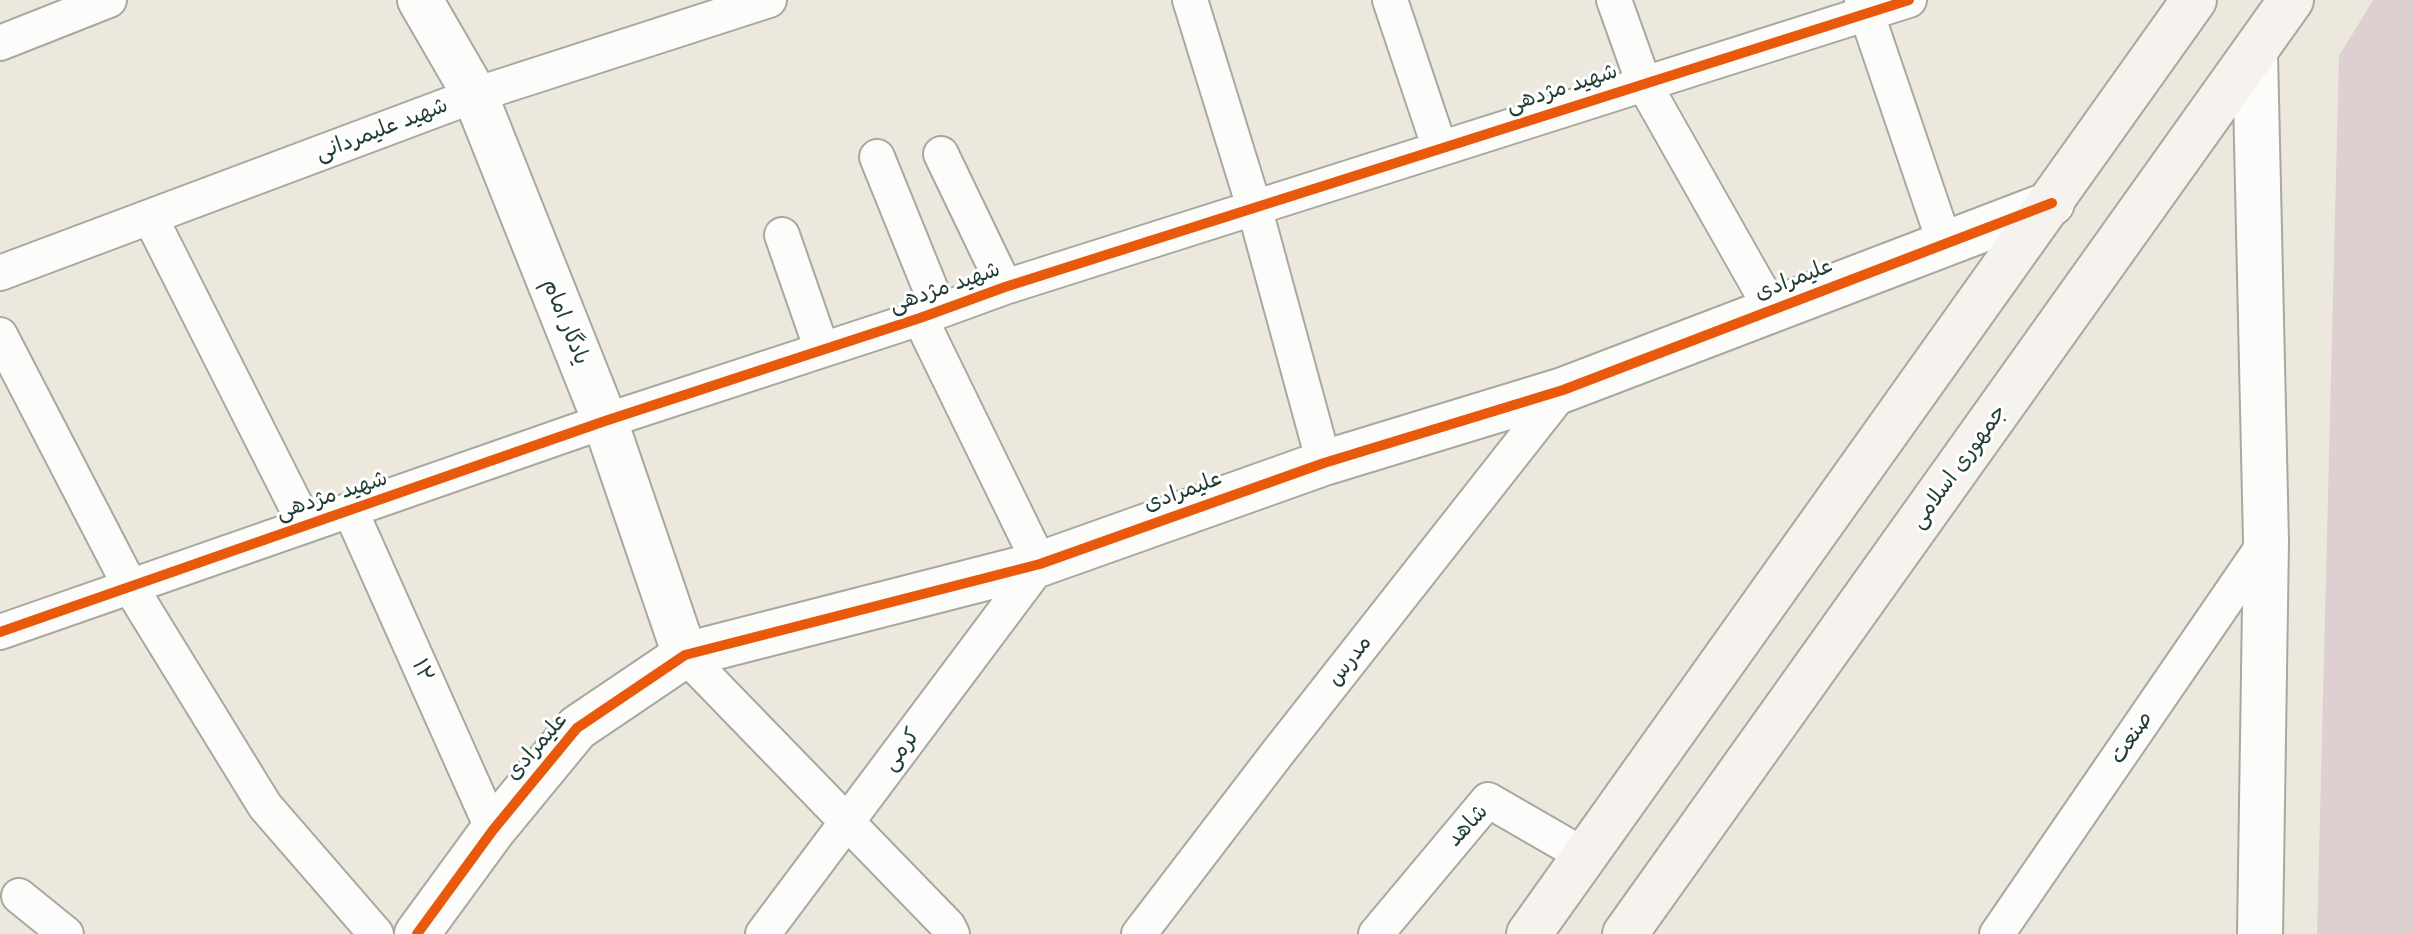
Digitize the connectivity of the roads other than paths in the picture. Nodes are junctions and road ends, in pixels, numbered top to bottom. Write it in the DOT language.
graph roads {
  1 [pos="109,0"];
  2 [pos="420,0"];
  3 [pos="769,0"];
  4 [pos="1190,0"];
  5 [pos="1390,0"];
  6 [pos="1614,0"];
  7 [pos="1909,0"];
  8 [pos="2194,0"];
  9 [pos="2291,0"];
  10 [pos="1864,6"];
  11 [pos="0,43"];
  12 [pos="2255,53"];
  13 [pos="1644,84"];
  14 [pos="475,95"];
  15 [pos="1440,149"];
  16 [pos="941,154"];
  17 [pos="877,157"];
  18 [pos="2052,203"];
  19 [pos="1255,210"];
  20 [pos="150,217"];
  21 [pos="782,235"];
  22 [pos="1945,244"];
  23 [pos="0,273"];
  24 [pos="1005,287"];
  25 [pos="1772,310"];
  26 [pos="929,314"];
  27 [pos="0,335"];
  28 [pos="822,350"];
  29 [pos="1563,390"];
  30 [pos="605,421"];
  31 [pos="1324,463"];
  32 [pos="351,512"];
  33 [pos="305,524"];
  34 [pos="2266,542"];
  35 [pos="1040,564"];
  36 [pos="131,588"];
  37 [pos="0,632"];
  38 [pos="685,655"];
  39 [pos="848,822"];
  40 [pos="493,830"];
  41 [pos="1585,856"];
  42 [pos="19,896"];
  43 [pos="66,934"];
  44 [pos="376,934"];
  45 [pos="417,934"];
  46 [pos="763,934"];
  47 [pos="952,934"];
  48 [pos="1139,934"];
  49 [pos="1376,934"];
  50 [pos="1529,934"];
  51 [pos="1625,934"];
  52 [pos="1997,934"];
  53 [pos="2260,934"];
  1 -- 11 [label="street"];
  2 -- 14 [label="street, یادگار امام"];
  3 -- 14 [label="street, شهید علیمردانی"];
  4 -- 19 [label="street"];
  5 -- 15 [label="street"];
  6 -- 13 [label="street"];
  7 -- 10 [label="street, شهید مژدهی"];
  8 -- 18 [label="main road"];
  9 -- 12 [label="main road, جمهوری اسلامی"];
  10 -- 13 [label="street, شهید مژدهی"];
  10 -- 22 [label="street"];
  12 -- 34 [label="street"];
  12 -- 51 [label="main road, جمهوری اسلامی"];
  13 -- 15 [label="street, شهید مژدهی"];
  13 -- 25 [label="street"];
  14 -- 20 [label="street, شهید علیمردانی"];
  14 -- 30 [label="street, یادگار امام"];
  15 -- 19 [label="street, شهید مژدهی"];
  16 -- 24 [label="street"];
  17 -- 26 [label="street"];
  18 -- 22 [label="street, علیمرادی"];
  18 -- 41 [label="main road"];
  19 -- 24 [label="street, شهید مژدهی"];
  19 -- 31 [label="street"];
  20 -- 23 [label="street, شهید علیمردانی"];
  20 -- 33 [label="street"];
  21 -- 28 [label="street"];
  22 -- 25 [label="street, علیمرادی"];
  24 -- 26 [label="street, شهید مژدهی"];
  25 -- 29 [label="street, علیمرادی"];
  26 -- 28 [label="street, شهید مژدهی"];
  26 -- 35 [label="street"];
  27 -- 36 [label="street"];
  28 -- 30 [label="street, شهید مژدهی"];
  29 -- 31 [label="street, علیمرادی"];
  29 -- 48 [label="street, مدرس"];
  30 -- 32 [label="street, شهید مژدهی"];
  30 -- 38 [label="street, یادگار امام"];
  31 -- 35 [label="street, علیمرادی"];
  32 -- 33 [label="street, شهید مژدهی"];
  32 -- 40 [label="street, ۱۲"];
  33 -- 36 [label="street, شهید مژدهی"];
  34 -- 52 [label="street, صنعت"];
  34 -- 53 [label="street"];
  35 -- 38 [label="street, علیمرادی"];
  35 -- 39 [label="street, کرمی"];
  36 -- 37 [label="street, شهید مژدهی"];
  36 -- 44 [label="street"];
  38 -- 39 [label="street"];
  38 -- 40 [label="street, علیمرادی"];
  39 -- 46 [label="street, کرمی"];
  39 -- 47 [label="street"];
  40 -- 45 [label="street, علیمرادی"];
  41 -- 49 [label="street, شاهد"];
  41 -- 50 [label="main road"];
  42 -- 43 [label="street"];
}
